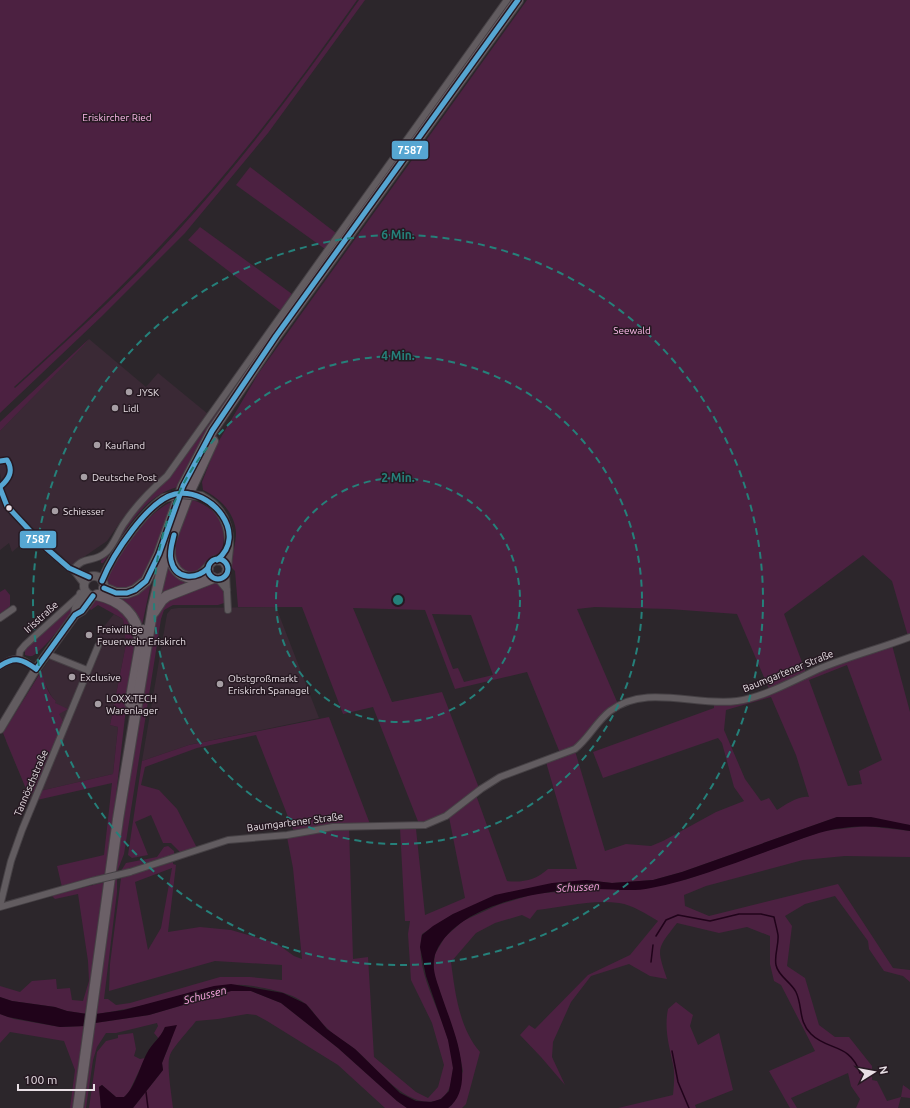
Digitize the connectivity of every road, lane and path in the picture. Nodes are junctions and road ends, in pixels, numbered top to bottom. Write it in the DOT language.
graph roads {
  1 [pos="507,0"];
  2 [pos="518,0"];
  3 [pos="232,401"];
  4 [pos="0,488"];
  5 [pos="177,526"];
  6 [pos="230,536"];
  7 [pos="159,554"];
  8 [pos="217,560"];
  9 [pos="208,568"];
  10 [pos="73,570"];
  11 [pos="227,571"];
  12 [pos="216,579"];
  13 [pos="93,587"];
  14 [pos="227,590"];
  15 [pos="13,609"];
  16 [pos="228,610"];
  17 [pos="0,618"];
  18 [pos="149,631"];
  19 [pos="910,637"];
  20 [pos="98,646"];
  21 [pos="47,654"];
  22 [pos="19,658"];
  23 [pos="137,659"];
  24 [pos="0,666"];
  25 [pos="36,669"];
  26 [pos="87,670"];
  27 [pos="0,729"];
  28 [pos="118,820"];
  29 [pos="0,906"];
  30 [pos="78,1108"];
  1 -- 10 [label="street"];
  2 -- 3 [label="main road"];
  3 -- 5 [label="main road"];
  3 -- 7 [label="main road"];
  4 -- 10 [label="street"];
  5 -- 9 [label="main road"];
  5 -- 18 [label="main road"];
  6 -- 8 [label="street"];
  6 -- 11 [label="street"];
  6 -- 13 [label="street, bridge"];
  7 -- 13 [label="main road"];
  7 -- 23 [label="main road"];
  8 -- 9 [label="street"];
  8 -- 11 [label="street"];
  9 -- 12 [label="street"];
  10 -- 13 [label="street"];
  11 -- 12 [label="street"];
  11 -- 14 [label="street"];
  12 -- 14 [label="street"];
  12 -- 18 [label="main road"];
  13 -- 21 [label="street"];
  13 -- 22 [label="street, Irisstraße"];
  13 -- 23 [label="main road"];
  14 -- 16 [label="street"];
  15 -- 17 [label="street"];
  18 -- 28 [label="main road"];
  19 -- 29 [label="street, Baumgartener Straße, bridge"];
  20 -- 26 [label="street, Tannöschstraße"];
  21 -- 25 [label="street"];
  21 -- 26 [label="street"];
  22 -- 24 [label="street"];
  22 -- 25 [label="street"];
  23 -- 28 [label="main road"];
  25 -- 27 [label="street"];
  26 -- 29 [label="street, Tannöschstraße"];
  28 -- 30 [label="main road"];
}
